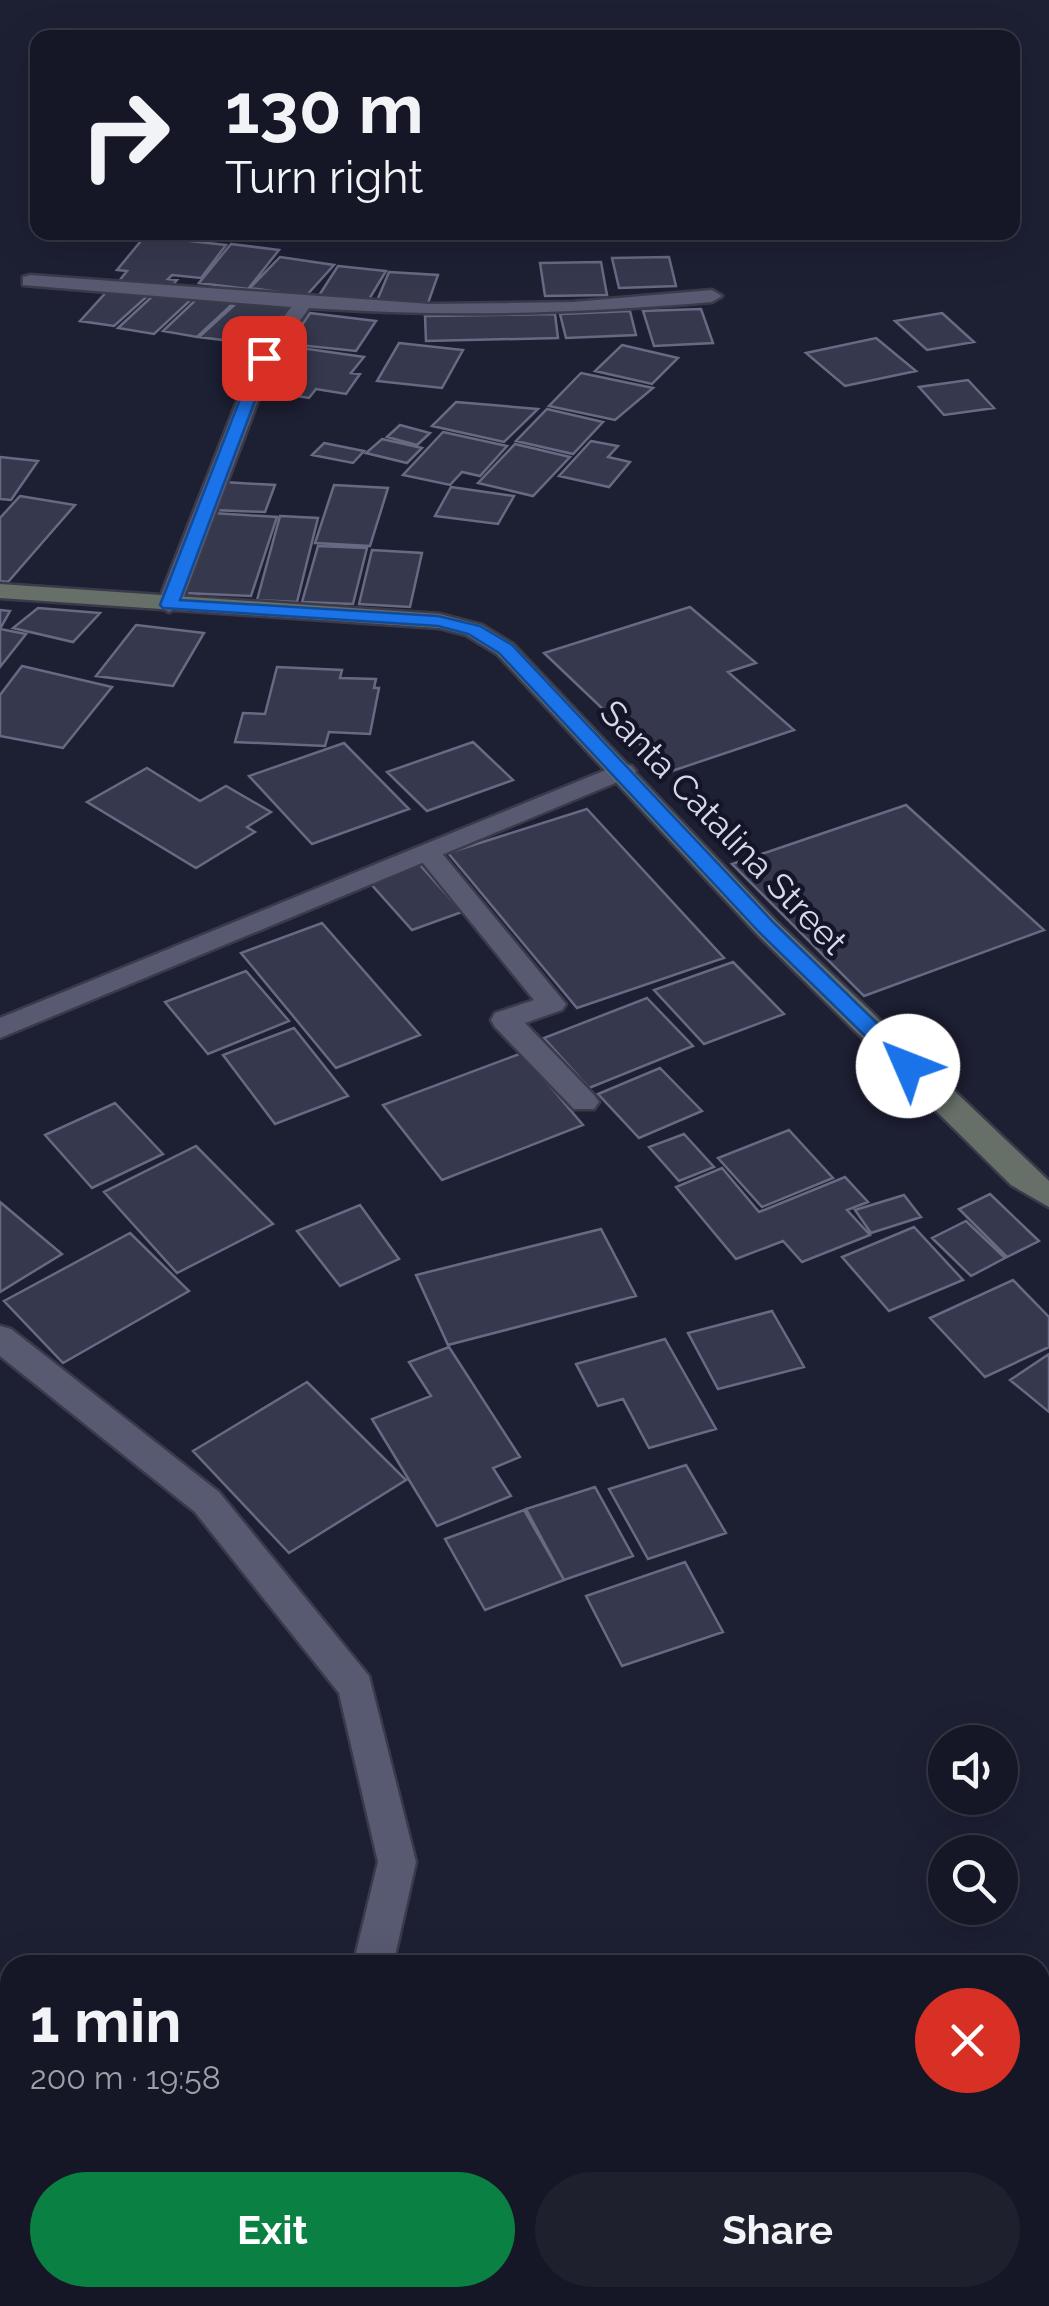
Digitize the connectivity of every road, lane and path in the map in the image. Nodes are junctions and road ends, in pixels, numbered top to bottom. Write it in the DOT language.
graph roads {
  1 [pos="30,280"];
  2 [pos="712,296"];
  3 [pos="304,302"];
  4 [pos="0,592"];
  5 [pos="169,605"];
  6 [pos="623,771"];
  7 [pos="427,852"];
  8 [pos="0,1029"];
  9 [pos="584,1102"];
  10 [pos="1049,1196"];
  11 [pos="0,1338"];
  12 [pos="375,1955"];
  1 -- 3 [label="street"];
  2 -- 3 [label="street"];
  3 -- 5 [label="street"];
  4 -- 5 [label="street, Santa Catalina Street"];
  5 -- 6 [label="street, Santa Catalina Street"];
  6 -- 7 [label="street"];
  6 -- 10 [label="street, Santa Catalina Street"];
  7 -- 8 [label="street"];
  7 -- 9 [label="street"];
  11 -- 12 [label="street"];
}
